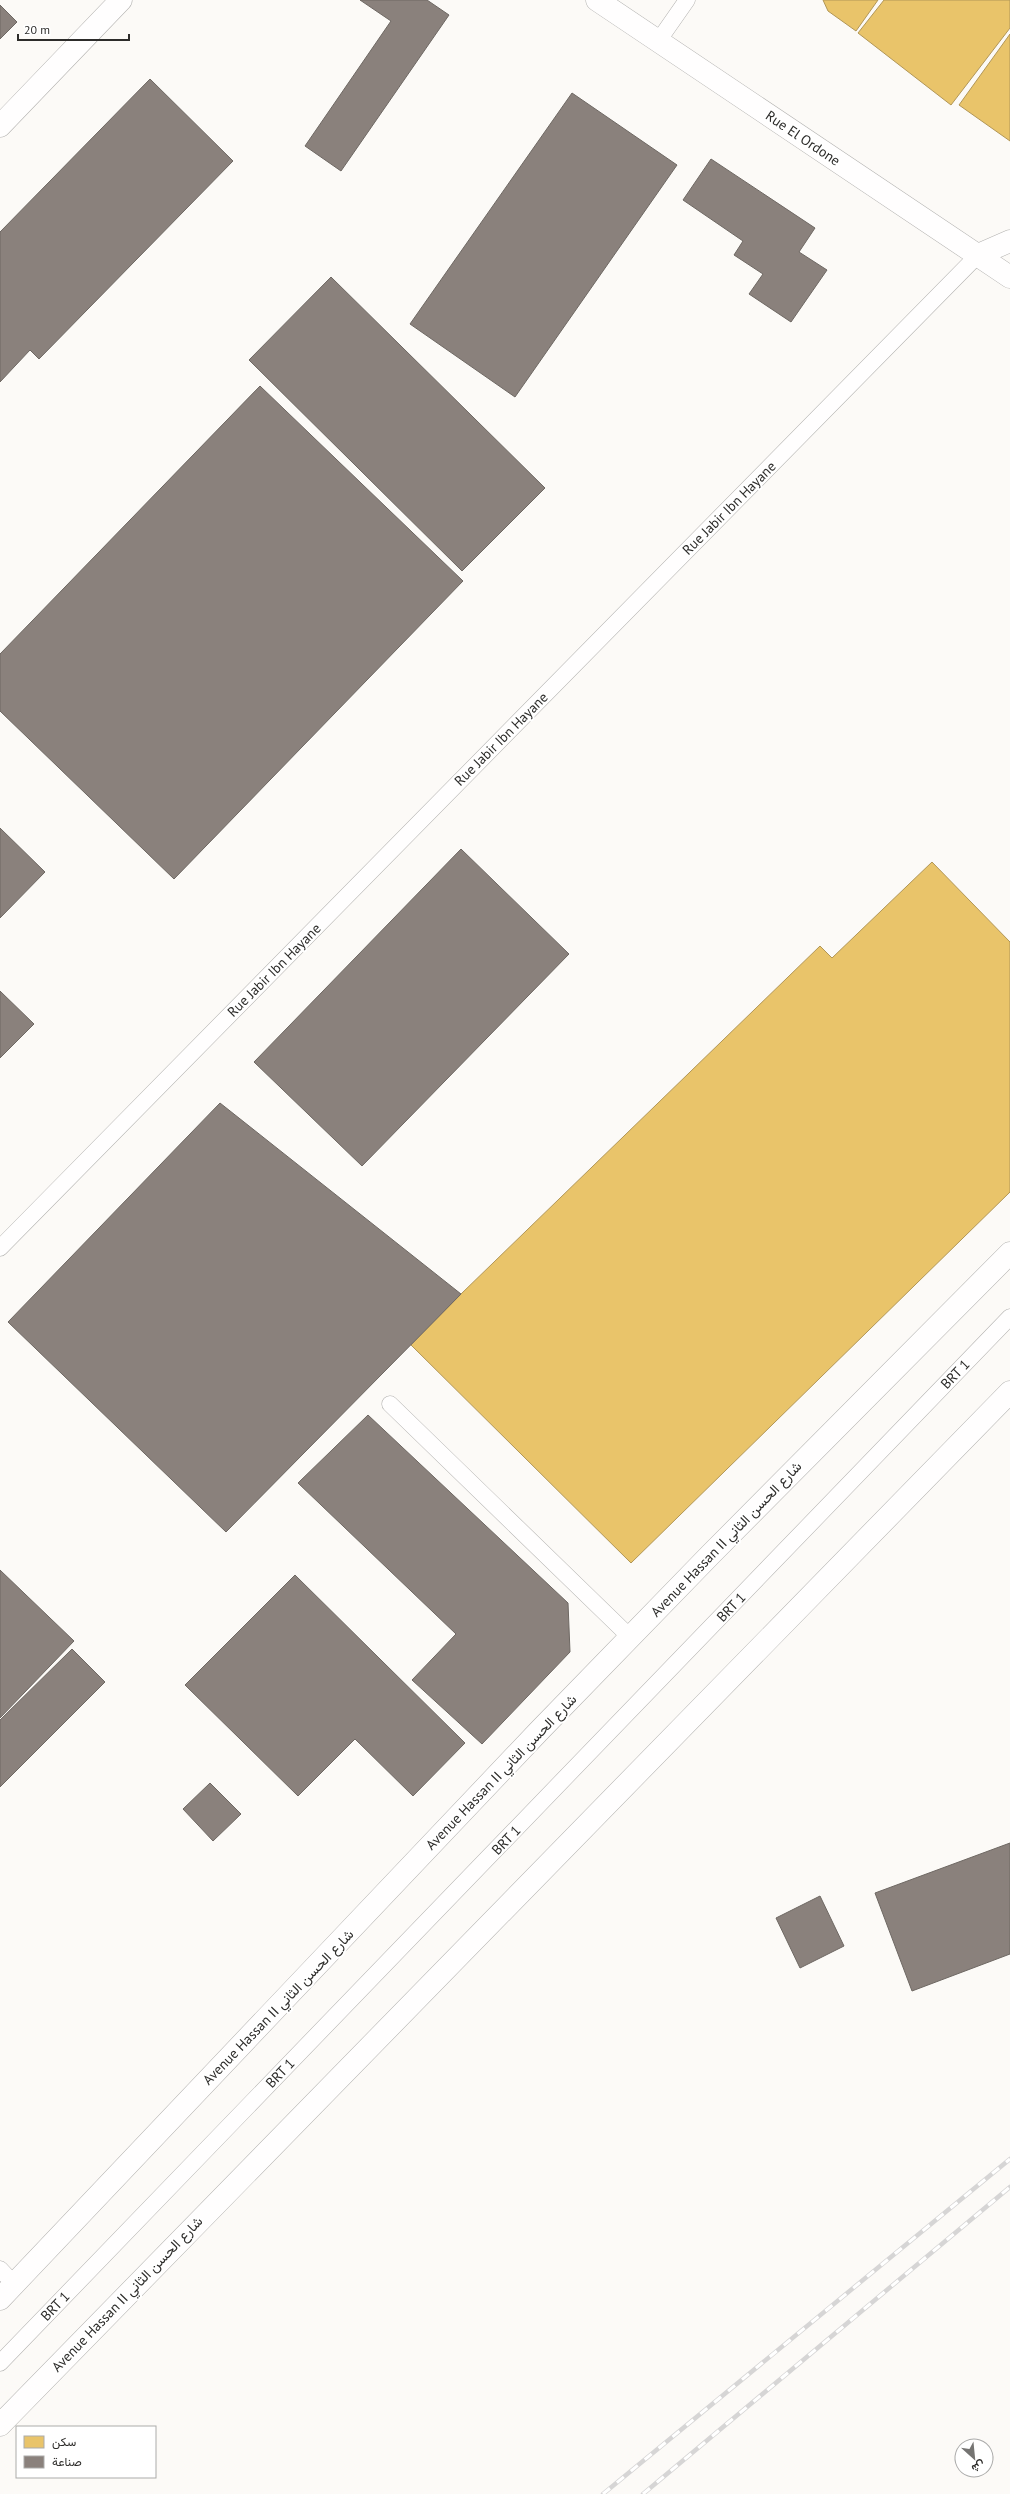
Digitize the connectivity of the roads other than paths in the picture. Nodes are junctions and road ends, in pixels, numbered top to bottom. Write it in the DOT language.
graph roads {
  1 [pos="120,0"];
  2 [pos="597,0"];
  3 [pos="687,0"];
  4 [pos="659,40"];
  5 [pos="0,126"];
  6 [pos="1010,241"];
  7 [pos="978,255"];
  8 [pos="1010,276"];
  9 [pos="0,1248"];
  10 [pos="1010,1253"];
  11 [pos="1010,1317"];
  12 [pos="1010,1392"];
  13 [pos="390,1404"];
  14 [pos="630,1637"];
  15 [pos="5,2284"];
  16 [pos="0,2363"];
  17 [pos="0,2425"];
  1 -- 5 [label="main road"];
  2 -- 4 [label="main road, Rue El Ordone"];
  3 -- 4 [label="lane"];
  4 -- 7 [label="main road, Rue El Ordone"];
  6 -- 7 [label="main road, Rue Jabir Ibn Hayane"];
  7 -- 8 [label="main road, Rue El Ordone"];
  7 -- 9 [label="lane, Rue Jabir Ibn Hayane"];
  10 -- 14 [label="main road, Avenue Hassan II شارع الحسن الثاني"];
  11 -- 16 [label="lane, BRT 1"];
  12 -- 17 [label="main road, Avenue Hassan II شارع الحسن الثاني"];
  13 -- 14 [label="lane"];
  14 -- 15 [label="main road, Avenue Hassan II شارع الحسن الثاني"];
}
